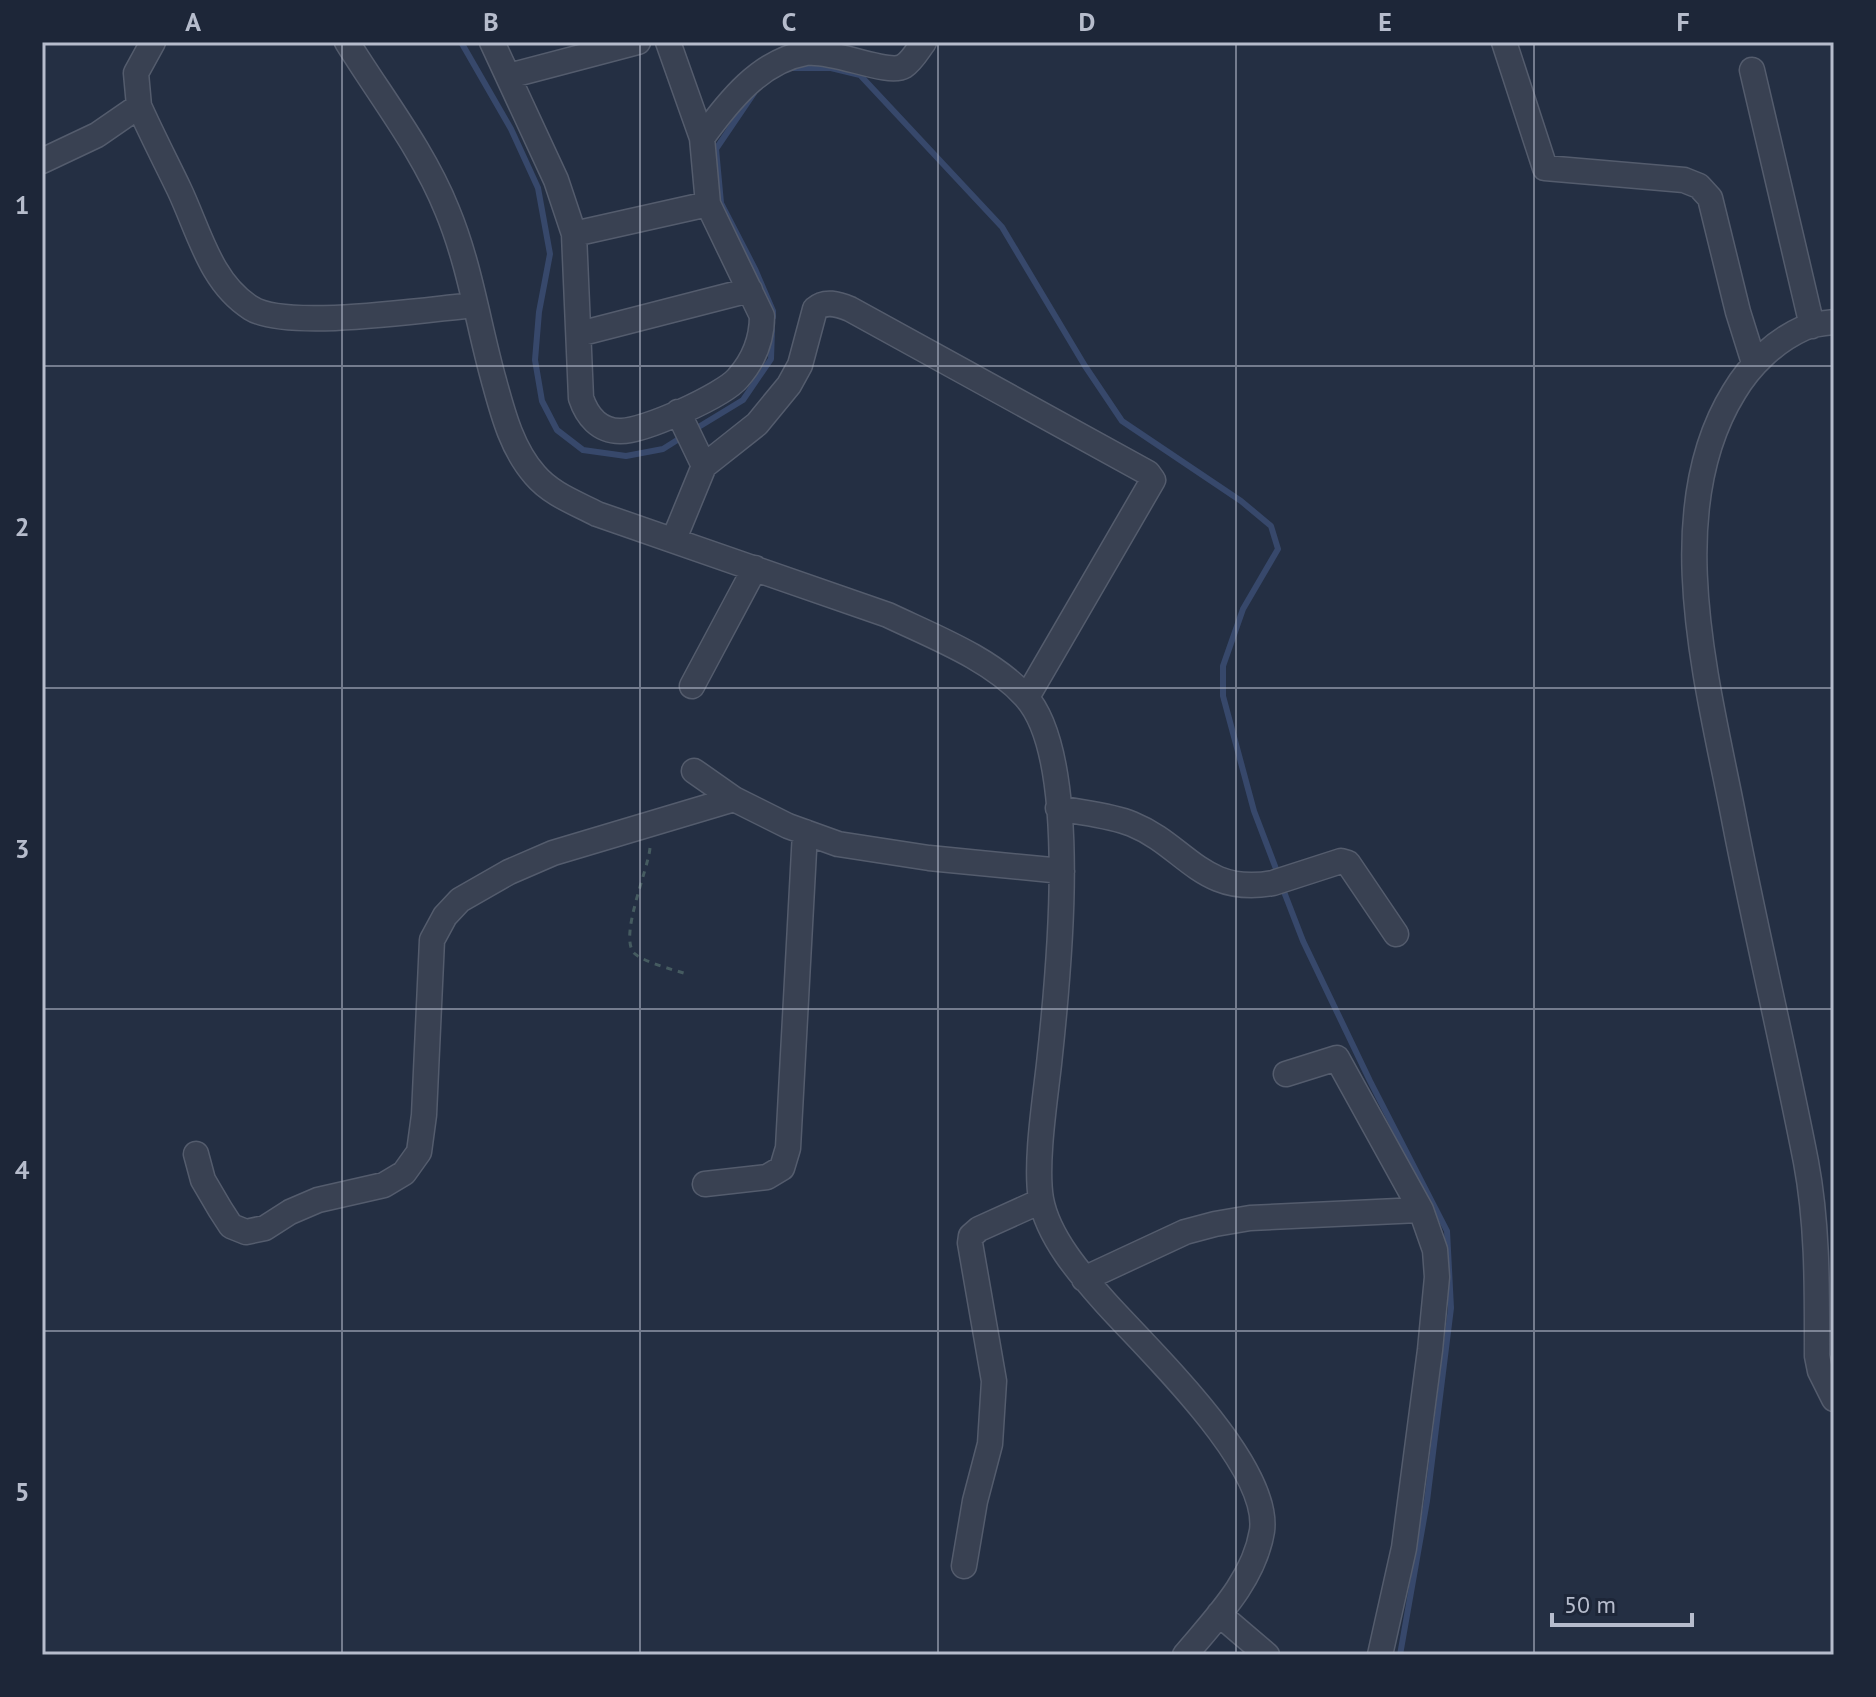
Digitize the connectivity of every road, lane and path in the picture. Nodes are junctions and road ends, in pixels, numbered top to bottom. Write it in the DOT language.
graph roads {
  1 [pos="347,42"];
  2 [pos="492,42"];
  3 [pos="638,42"];
  4 [pos="668,42"];
  5 [pos="924,42"];
  6 [pos="1504,42"];
  7 [pos="143,46"];
  8 [pos="1752,70"];
  9 [pos="509,76"];
  10 [pos="139,106"];
  11 [pos="702,138"];
  12 [pos="42,161"];
  13 [pos="708,204"];
  14 [pos="574,234"];
  15 [pos="750,290"];
  16 [pos="475,305"];
  17 [pos="1823,324"];
  18 [pos="579,334"];
  19 [pos="1754,363"];
  20 [pos="678,412"];
  21 [pos="702,463"];
  22 [pos="674,539"];
  23 [pos="755,568"];
  24 [pos="692,686"];
  25 [pos="1027,697"];
  26 [pos="694,771"];
  27 [pos="734,799"];
  28 [pos="1058,808"];
  29 [pos="648,824"];
  30 [pos="805,832"];
  31 [pos="1062,871"];
  32 [pos="1396,934"];
  33 [pos="687,974"];
  34 [pos="1286,1074"];
  35 [pos="196,1154"];
  36 [pos="705,1184"];
  37 [pos="1041,1201"];
  38 [pos="1419,1210"];
  39 [pos="1084,1279"];
  40 [pos="1834,1399"];
  41 [pos="964,1566"];
  42 [pos="1219,1614"];
  43 [pos="1185,1655"];
  44 [pos="1267,1655"];
  45 [pos="1380,1655"];
  1 -- 16 [label="street"];
  2 -- 9 [label="street"];
  3 -- 9 [label="street"];
  4 -- 11 [label="street"];
  5 -- 11 [label="street"];
  6 -- 19 [label="street"];
  7 -- 10 [label="street"];
  8 -- 17 [label="street"];
  9 -- 14 [label="street"];
  10 -- 12 [label="street"];
  10 -- 16 [label="street"];
  11 -- 13 [label="street"];
  13 -- 14 [label="street"];
  13 -- 15 [label="street"];
  14 -- 18 [label="street"];
  15 -- 18 [label="street"];
  15 -- 20 [label="street"];
  16 -- 22 [label="street"];
  17 -- 19 [label="street"];
  18 -- 20 [label="street"];
  19 -- 40 [label="street"];
  20 -- 21 [label="street"];
  21 -- 22 [label="street"];
  21 -- 25 [label="street"];
  22 -- 23 [label="street"];
  23 -- 24 [label="street"];
  23 -- 25 [label="street"];
  25 -- 28 [label="street"];
  26 -- 27 [label="street"];
  27 -- 29 [label="street"];
  27 -- 30 [label="street"];
  28 -- 31 [label="street"];
  28 -- 32 [label="street"];
  29 -- 33 [label="path"];
  29 -- 35 [label="street"];
  30 -- 31 [label="street"];
  30 -- 36 [label="street"];
  31 -- 37 [label="street"];
  34 -- 38 [label="street"];
  37 -- 39 [label="street"];
  37 -- 41 [label="street"];
  38 -- 39 [label="street"];
  38 -- 45 [label="street"];
  39 -- 42 [label="street"];
  42 -- 43 [label="street"];
  42 -- 44 [label="street"];
}
